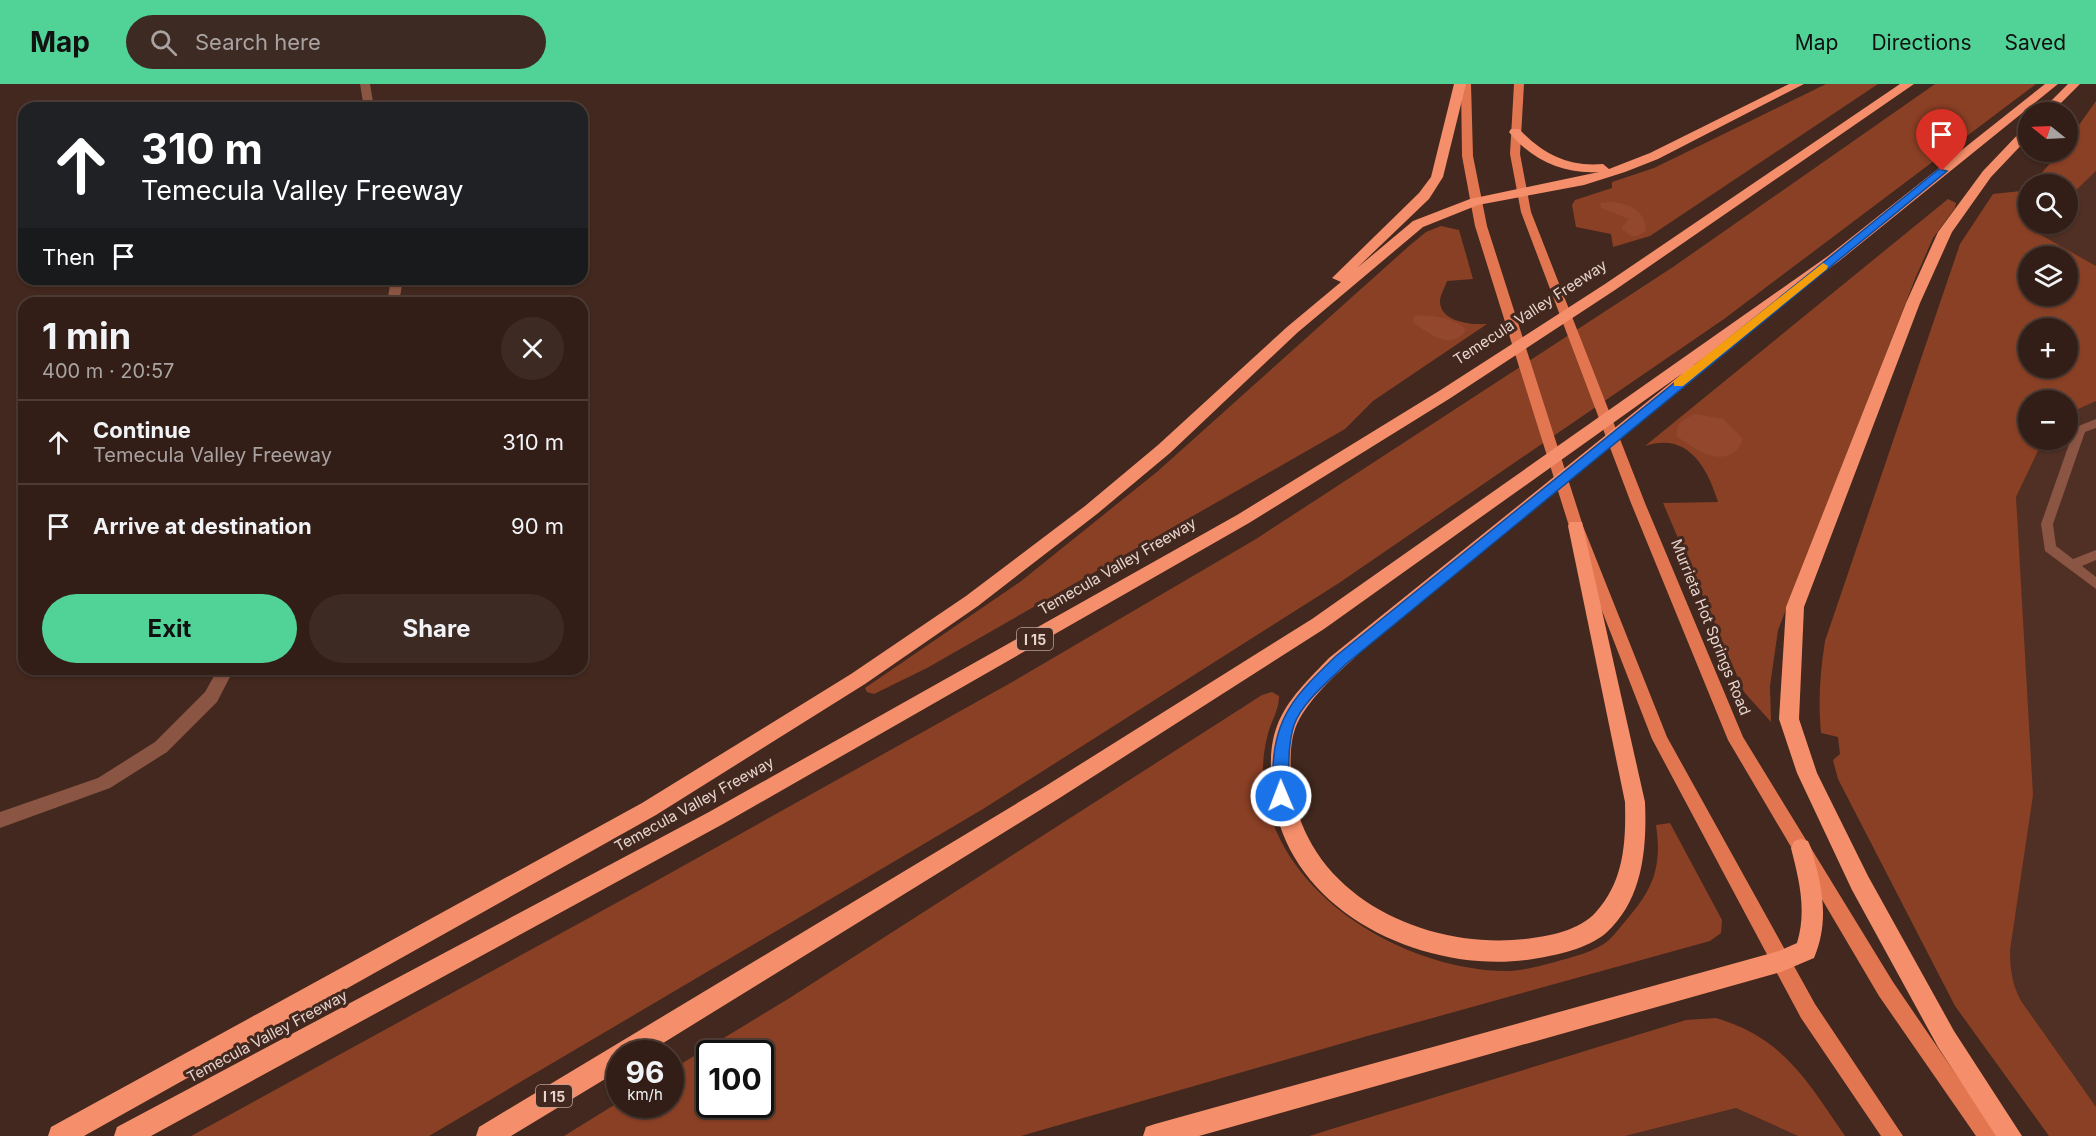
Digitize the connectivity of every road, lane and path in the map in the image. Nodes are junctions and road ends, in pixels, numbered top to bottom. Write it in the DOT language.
graph roads {
  1 [pos="365,84"];
  2 [pos="1460,84"];
  3 [pos="1466,84"];
  4 [pos="1519,84"];
  5 [pos="1798,84"];
  6 [pos="1908,84"];
  7 [pos="2052,84"];
  8 [pos="2074,84"];
  9 [pos="368,102"];
  10 [pos="2056,102"];
  11 [pos="1515,132"];
  12 [pos="2018,141"];
  13 [pos="1654,156"];
  14 [pos="1520,192"];
  15 [pos="1475,202"];
  16 [pos="1833,259"];
  17 [pos="1292,330"];
  18 [pos="2096,423"];
  19 [pos="1576,526"];
  20 [pos="2096,555"];
  21 [pos="2072,565"];
  22 [pos="2096,584"];
  23 [pos="222,675"];
  24 [pos="0,820"];
  25 [pos="1801,848"];
  26 [pos="1781,961"];
  27 [pos="645,1040"];
  28 [pos="606,1064"];
  29 [pos="60,1136"];
  30 [pos="126,1136"];
  31 [pos="488,1136"];
  32 [pos="1155,1136"];
  33 [pos="1893,1136"];
  34 [pos="1988,1136"];
  35 [pos="2010,1136"];
  1 -- 9 [label="street"];
  2 -- 17 [label="highway"];
  3 -- 15 [label="main road"];
  4 -- 11 [label="main road, Murrieta Hot Springs Road"];
  5 -- 13 [label="highway"];
  6 -- 30 [label="highway, Temecula Valley Freeway / I 15"];
  7 -- 16 [label="highway"];
  8 -- 10 [label="highway"];
  11 -- 13 [label="highway"];
  11 -- 14 [label="main road, Murrieta Hot Springs Road"];
  12 -- 35 [label="highway"];
  13 -- 14 [label="highway"];
  14 -- 15 [label="highway"];
  14 -- 25 [label="main road, Murrieta Hot Springs Road"];
  15 -- 17 [label="highway"];
  15 -- 19 [label="main road"];
  16 -- 19 [label="highway"];
  16 -- 27 [label="highway"];
  17 -- 29 [label="highway"];
  18 -- 21 [label="lane"];
  19 -- 26 [label="main road"];
  20 -- 21 [label="lane"];
  21 -- 22 [label="lane"];
  23 -- 24 [label="street"];
  25 -- 26 [label="highway"];
  25 -- 34 [label="main road, Murrieta Hot Springs Road"];
  26 -- 32 [label="highway"];
  26 -- 33 [label="main road"];
  28 -- 31 [label="highway, I 15"];
}
